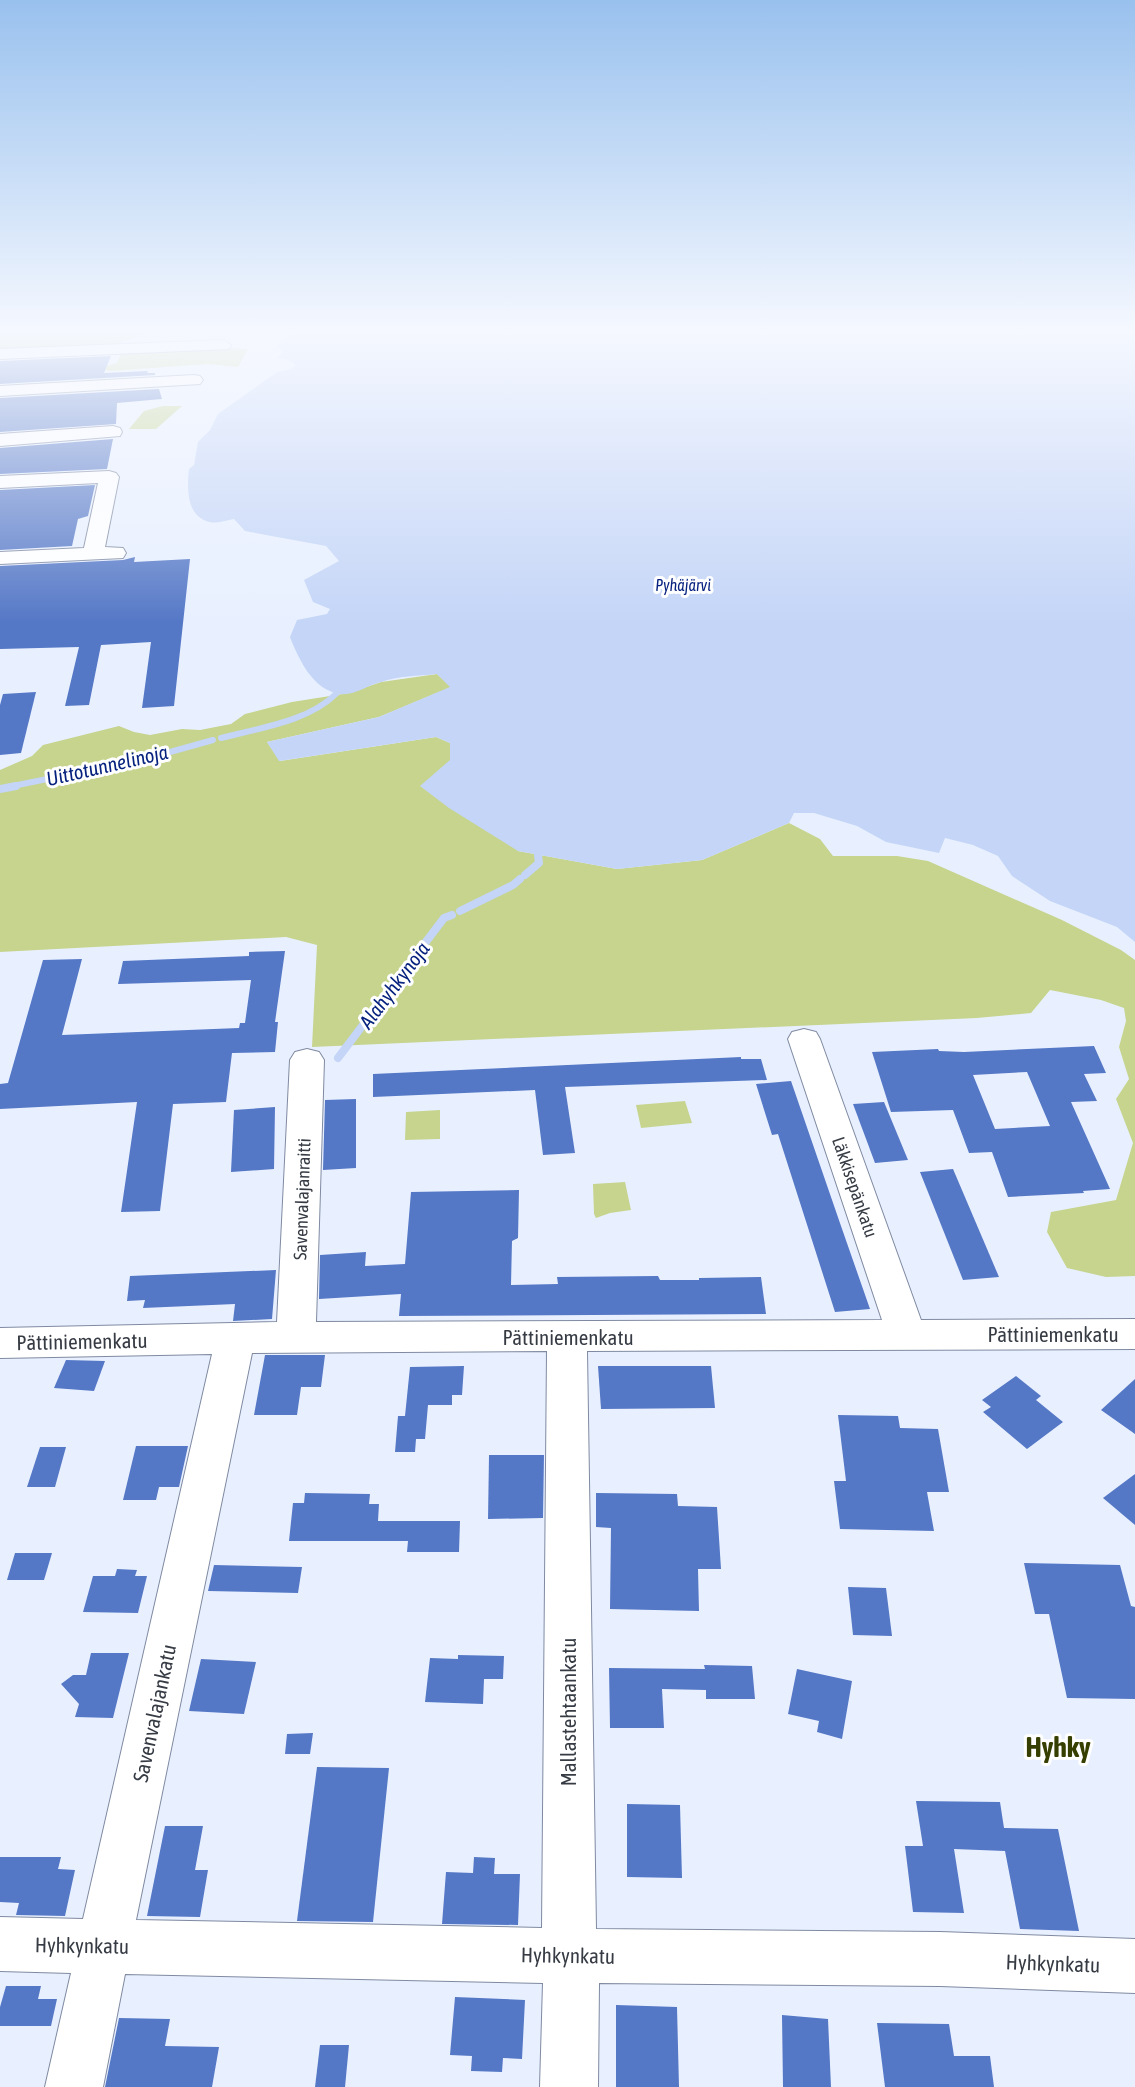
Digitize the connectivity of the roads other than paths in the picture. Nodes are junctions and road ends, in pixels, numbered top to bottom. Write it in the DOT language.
graph roads {
  1 [pos="113,432"];
  2 [pos="0,440"];
  3 [pos="0,482"];
  4 [pos="115,553"];
  5 [pos="93,554"];
  6 [pos="0,558"];
  7 [pos="804,1039"];
  8 [pos="307,1060"];
  9 [pos="1135,1334"];
  10 [pos="907,1335"];
  11 [pos="296,1337"];
  12 [pos="567,1338"];
  13 [pos="235,1339"];
  14 [pos="0,1343"];
  15 [pos="0,1944"];
  16 [pos="106,1945"];
  17 [pos="569,1956"];
  18 [pos="1135,1966"];
  19 [pos="74,2087"];
  20 [pos="569,2087"];
  1 -- 2 [label="street"];
  3 -- 5 [label="street"];
  4 -- 5 [label="street"];
  5 -- 6 [label="street"];
  7 -- 10 [label="street, Läkkisepänkatu"];
  8 -- 11 [label="street, Savenvalajanraitti"];
  9 -- 10 [label="street, Pättiniemenkatu"];
  10 -- 12 [label="street, Pättiniemenkatu"];
  11 -- 12 [label="street, Pättiniemenkatu"];
  11 -- 13 [label="street, Pättiniemenkatu"];
  12 -- 17 [label="street, Mallastehtaankatu"];
  13 -- 14 [label="street, Pättiniemenkatu"];
  13 -- 16 [label="street, Savenvalajankatu"];
  15 -- 16 [label="street, Hyhkynkatu"];
  16 -- 17 [label="street, Hyhkynkatu"];
  16 -- 19 [label="street, Savenvalajankatu"];
  17 -- 18 [label="street, Hyhkynkatu"];
  17 -- 20 [label="street, Mallastehtaankatu"];
}
